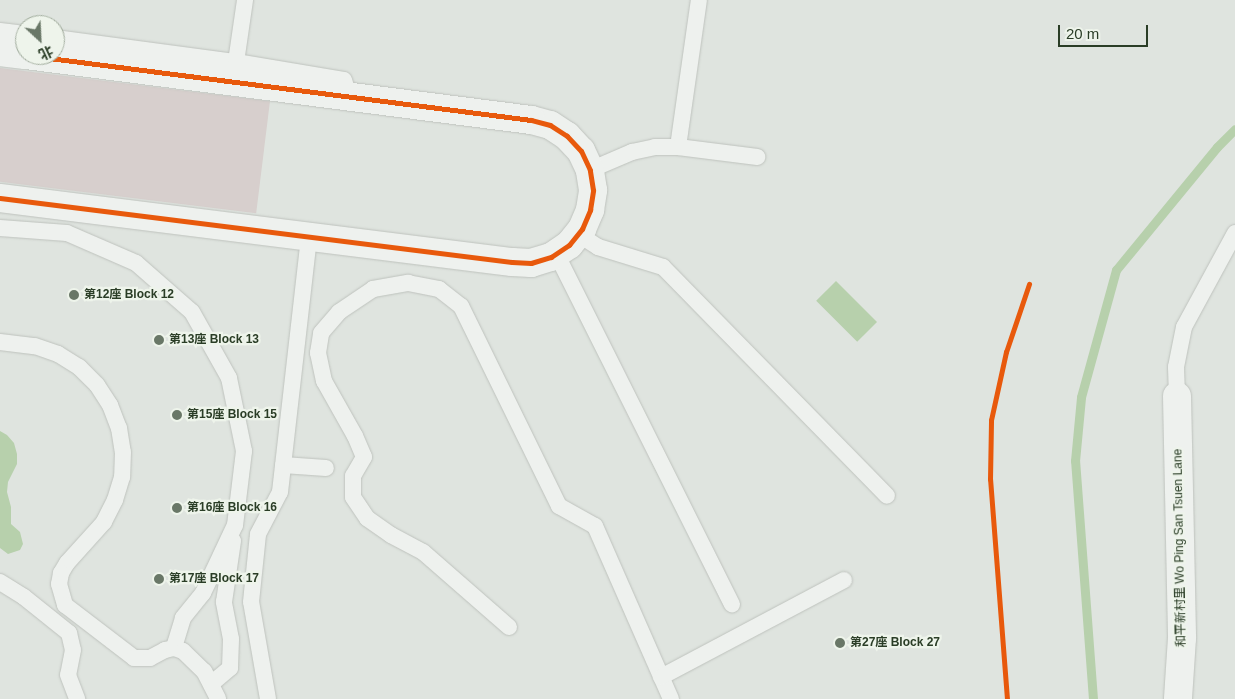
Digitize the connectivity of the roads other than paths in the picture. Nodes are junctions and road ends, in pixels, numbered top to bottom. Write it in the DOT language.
graph roads {
  1 [pos="245,0"];
  2 [pos="699,0"];
  3 [pos="0,31"];
  4 [pos="15,33"];
  5 [pos="65,39"];
  6 [pos="0,52"];
  7 [pos="15,54"];
  8 [pos="65,60"];
  9 [pos="236,62"];
  10 [pos="349,96"];
  11 [pos="678,146"];
  12 [pos="757,157"];
  13 [pos="590,170"];
  14 [pos="0,198"];
  15 [pos="0,228"];
  16 [pos="1235,233"];
  17 [pos="578,234"];
  18 [pos="309,237"];
  19 [pos="556,253"];
  20 [pos="0,342"];
  21 [pos="1177,396"];
  22 [pos="283,465"];
  23 [pos="326,468"];
  24 [pos="887,496"];
  25 [pos="235,525"];
  26 [pos="844,580"];
  27 [pos="0,582"];
  28 [pos="732,604"];
  29 [pos="509,627"];
  30 [pos="174,648"];
  31 [pos="661,677"];
  32 [pos="211,684"];
  33 [pos="77,699"];
  34 [pos="218,699"];
  35 [pos="268,699"];
  36 [pos="672,699"];
  37 [pos="1178,699"];
  1 -- 9 [label="lane"];
  2 -- 11 [label="lane"];
  3 -- 4 [label="lane"];
  5 -- 9 [label="lane"];
  6 -- 7 [label="street"];
  8 -- 10 [label="street"];
  9 -- 10 [label="lane"];
  10 -- 13 [label="street"];
  11 -- 12 [label="lane"];
  11 -- 13 [label="lane"];
  13 -- 17 [label="street"];
  14 -- 18 [label="street"];
  15 -- 25 [label="lane"];
  16 -- 21 [label="lane"];
  17 -- 19 [label="street"];
  17 -- 24 [label="lane"];
  18 -- 19 [label="street"];
  18 -- 22 [label="lane"];
  19 -- 28 [label="lane"];
  20 -- 30 [label="lane"];
  21 -- 37 [label="street, 和平新村里 Wo Ping San Tsuen Lane"];
  22 -- 23 [label="lane"];
  22 -- 35 [label="lane"];
  25 -- 30 [label="lane"];
  25 -- 32 [label="lane"];
  26 -- 31 [label="lane"];
  27 -- 33 [label="lane"];
  29 -- 31 [label="lane"];
  30 -- 32 [label="lane"];
  31 -- 36 [label="lane"];
  32 -- 34 [label="lane"];
}
